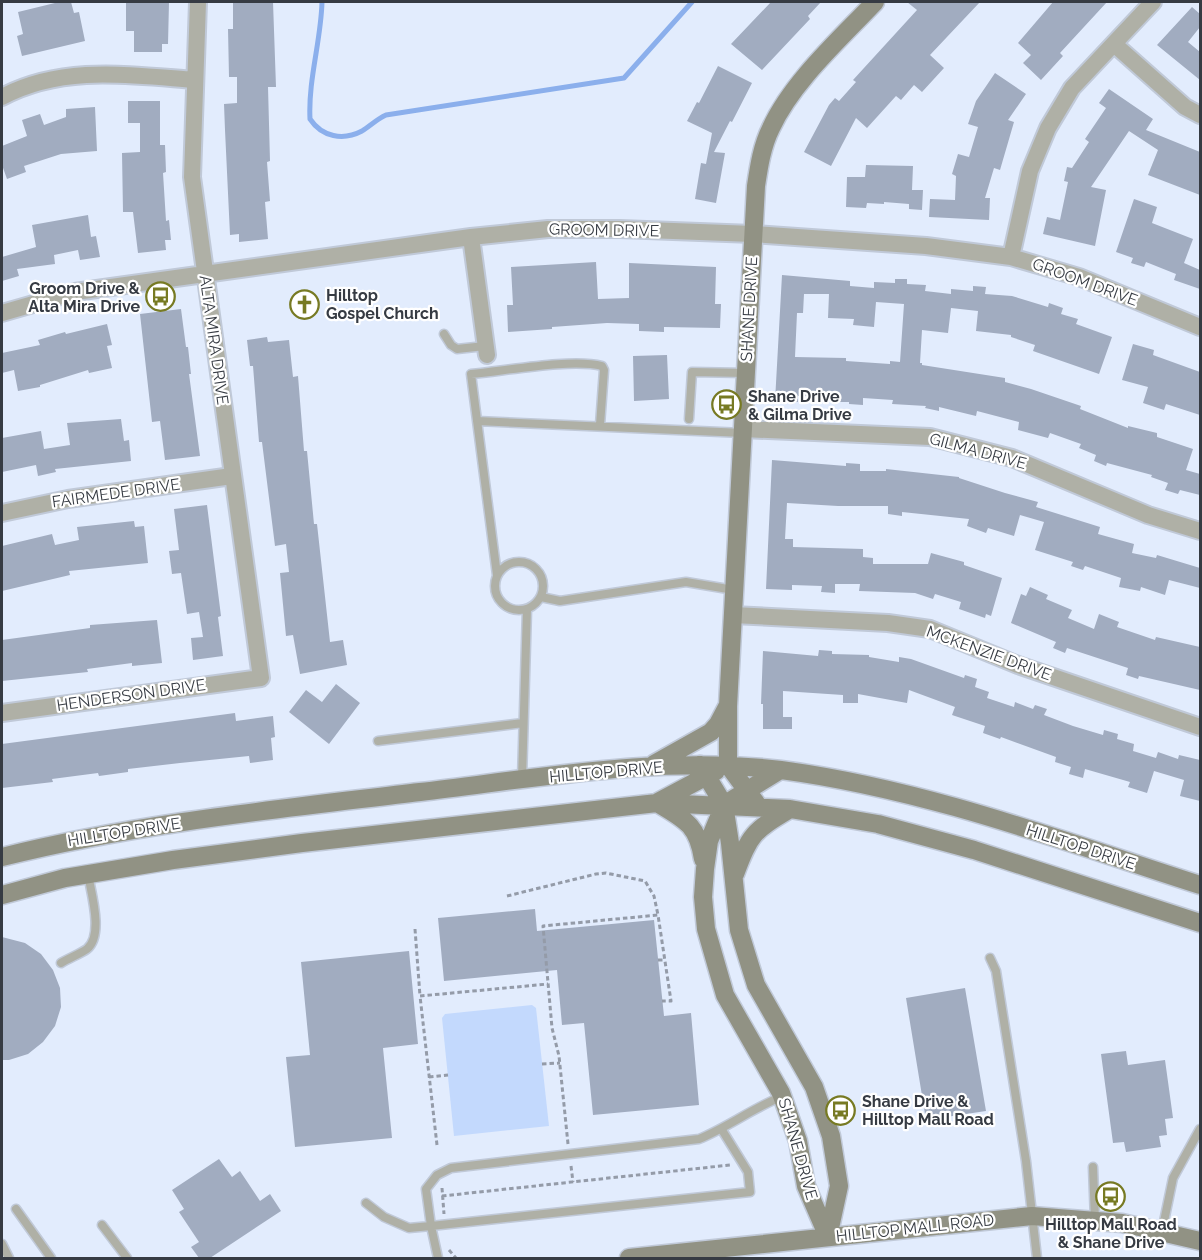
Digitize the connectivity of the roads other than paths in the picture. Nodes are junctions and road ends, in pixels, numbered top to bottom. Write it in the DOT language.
graph roads {
  1 [pos="198,2"];
  2 [pos="875,2"];
  3 [pos="1153,2"];
  4 [pos="1114,44"];
  5 [pos="194,80"];
  6 [pos="2,97"];
  7 [pos="1200,115"];
  8 [pos="753,234"];
  9 [pos="471,237"];
  10 [pos="1011,257"];
  11 [pos="205,273"];
  12 [pos="2,313"];
  13 [pos="1200,327"];
  14 [pos="444,334"];
  15 [pos="486,350"];
  16 [pos="490,372"];
  17 [pos="746,373"];
  18 [pos="689,419"];
  19 [pos="477,421"];
  20 [pos="600,425"];
  21 [pos="743,431"];
  22 [pos="232,476"];
  23 [pos="2,513"];
  24 [pos="1200,531"];
  25 [pos="497,575"];
  26 [pos="734,590"];
  27 [pos="541,597"];
  28 [pos="526,609"];
  29 [pos="733,615"];
  30 [pos="261,678"];
  31 [pos="728,706"];
  32 [pos="2,713"];
  33 [pos="523,723"];
  34 [pos="1200,727"];
  35 [pos="378,741"];
  36 [pos="728,765"];
  37 [pos="649,767"];
  38 [pos="780,770"];
  39 [pos="704,771"];
  40 [pos="522,780"];
  41 [pos="747,791"];
  42 [pos="657,803"];
  43 [pos="724,805"];
  44 [pos="759,807"];
  45 [pos="790,809"];
  46 [pos="2,857"];
  47 [pos="705,869"];
  48 [pos="88,874"];
  49 [pos="733,882"];
  50 [pos="1200,885"];
  51 [pos="2,895"];
  52 [pos="1200,923"];
  53 [pos="990,958"];
  54 [pos="61,963"];
  55 [pos="783,1096"];
  56 [pos="1200,1129"];
  57 [pos="722,1130"];
  58 [pos="1093,1167"];
  59 [pos="366,1203"];
  60 [pos="16,1209"];
  61 [pos="1032,1216"];
  62 [pos="1095,1220"];
  63 [pos="102,1225"];
  64 [pos="431,1226"];
  65 [pos="1162,1231"];
  66 [pos="828,1237"];
  67 [pos="1200,1241"];
  68 [pos="2,1244"];
  69 [pos="9,1258"];
  70 [pos="51,1258"];
  71 [pos="127,1258"];
  72 [pos="438,1258"];
  73 [pos="629,1258"];
  74 [pos="1037,1258"];
  1 -- 5 [label="street, ALTA MIRA DRIVE"];
  2 -- 8 [label="main road, SHANE DRIVE"];
  3 -- 4 [label="street"];
  4 -- 7 [label="street"];
  4 -- 10 [label="street"];
  5 -- 6 [label="street"];
  5 -- 11 [label="street, ALTA MIRA DRIVE"];
  8 -- 9 [label="street, GROOM DRIVE"];
  8 -- 10 [label="street, GROOM DRIVE"];
  8 -- 17 [label="main road, SHANE DRIVE"];
  9 -- 11 [label="street, GROOM DRIVE"];
  9 -- 15 [label="street"];
  10 -- 13 [label="street, GROOM DRIVE"];
  11 -- 12 [label="street, GROOM DRIVE"];
  11 -- 22 [label="street, ALTA MIRA DRIVE"];
  14 -- 15 [label="lane"];
  15 -- 16 [label="lane"];
  16 -- 19 [label="lane"];
  16 -- 20 [label="lane"];
  17 -- 18 [label="lane"];
  17 -- 21 [label="main road, SHANE DRIVE"];
  19 -- 20 [label="lane"];
  19 -- 25 [label="lane"];
  20 -- 21 [label="lane"];
  21 -- 24 [label="street, GILMA DRIVE"];
  21 -- 26 [label="main road, SHANE DRIVE"];
  22 -- 23 [label="street, FAIRMEDE DRIVE"];
  22 -- 30 [label="street, ALTA MIRA DRIVE"];
  25 -- 27 [label="lane"];
  25 -- 28 [label="lane"];
  26 -- 27 [label="lane"];
  26 -- 29 [label="main road, SHANE DRIVE"];
  27 -- 28 [label="lane"];
  28 -- 33 [label="lane"];
  29 -- 31 [label="main road, SHANE DRIVE"];
  29 -- 34 [label="street, MCKENZIE DRIVE"];
  30 -- 32 [label="street, HENDERSON DRIVE"];
  31 -- 36 [label="main road, SHANE DRIVE"];
  31 -- 37 [label="main road"];
  33 -- 35 [label="lane"];
  33 -- 40 [label="lane"];
  36 -- 38 [label="main road, HILLTOP DRIVE"];
  36 -- 39 [label="main road"];
  36 -- 41 [label="main road"];
  37 -- 39 [label="main road, HILLTOP DRIVE"];
  37 -- 40 [label="main road, HILLTOP DRIVE"];
  38 -- 41 [label="main road"];
  38 -- 50 [label="main road, HILLTOP DRIVE"];
  39 -- 42 [label="main road"];
  39 -- 43 [label="main road, SHANE DRIVE"];
  40 -- 46 [label="main road, HILLTOP DRIVE"];
  41 -- 43 [label="main road"];
  41 -- 44 [label="main road"];
  42 -- 43 [label="main road"];
  42 -- 47 [label="main road"];
  42 -- 48 [label="main road"];
  43 -- 44 [label="main road"];
  43 -- 47 [label="main road, SHANE DRIVE"];
  43 -- 49 [label="main road, SHANE DRIVE"];
  44 -- 45 [label="main road"];
  45 -- 49 [label="main road"];
  45 -- 52 [label="main road"];
  47 -- 55 [label="main road, SHANE DRIVE"];
  48 -- 51 [label="main road"];
  48 -- 54 [label="lane"];
  49 -- 66 [label="main road, SHANE DRIVE"];
  53 -- 61 [label="lane"];
  55 -- 57 [label="lane"];
  55 -- 66 [label="main road, SHANE DRIVE"];
  56 -- 65 [label="lane"];
  57 -- 64 [label="lane"];
  57 -- 64 [label="lane"];
  58 -- 62 [label="lane"];
  59 -- 64 [label="lane"];
  60 -- 70 [label="lane"];
  61 -- 62 [label="main road, HILLTOP MALL ROAD"];
  61 -- 66 [label="main road, HILLTOP MALL ROAD"];
  61 -- 74 [label="lane"];
  62 -- 65 [label="main road, HILLTOP MALL ROAD"];
  63 -- 71 [label="lane"];
  64 -- 72 [label="lane"];
  65 -- 67 [label="main road, HILLTOP MALL ROAD"];
  66 -- 73 [label="main road, HILLTOP MALL ROAD"];
  68 -- 69 [label="lane"];
}
